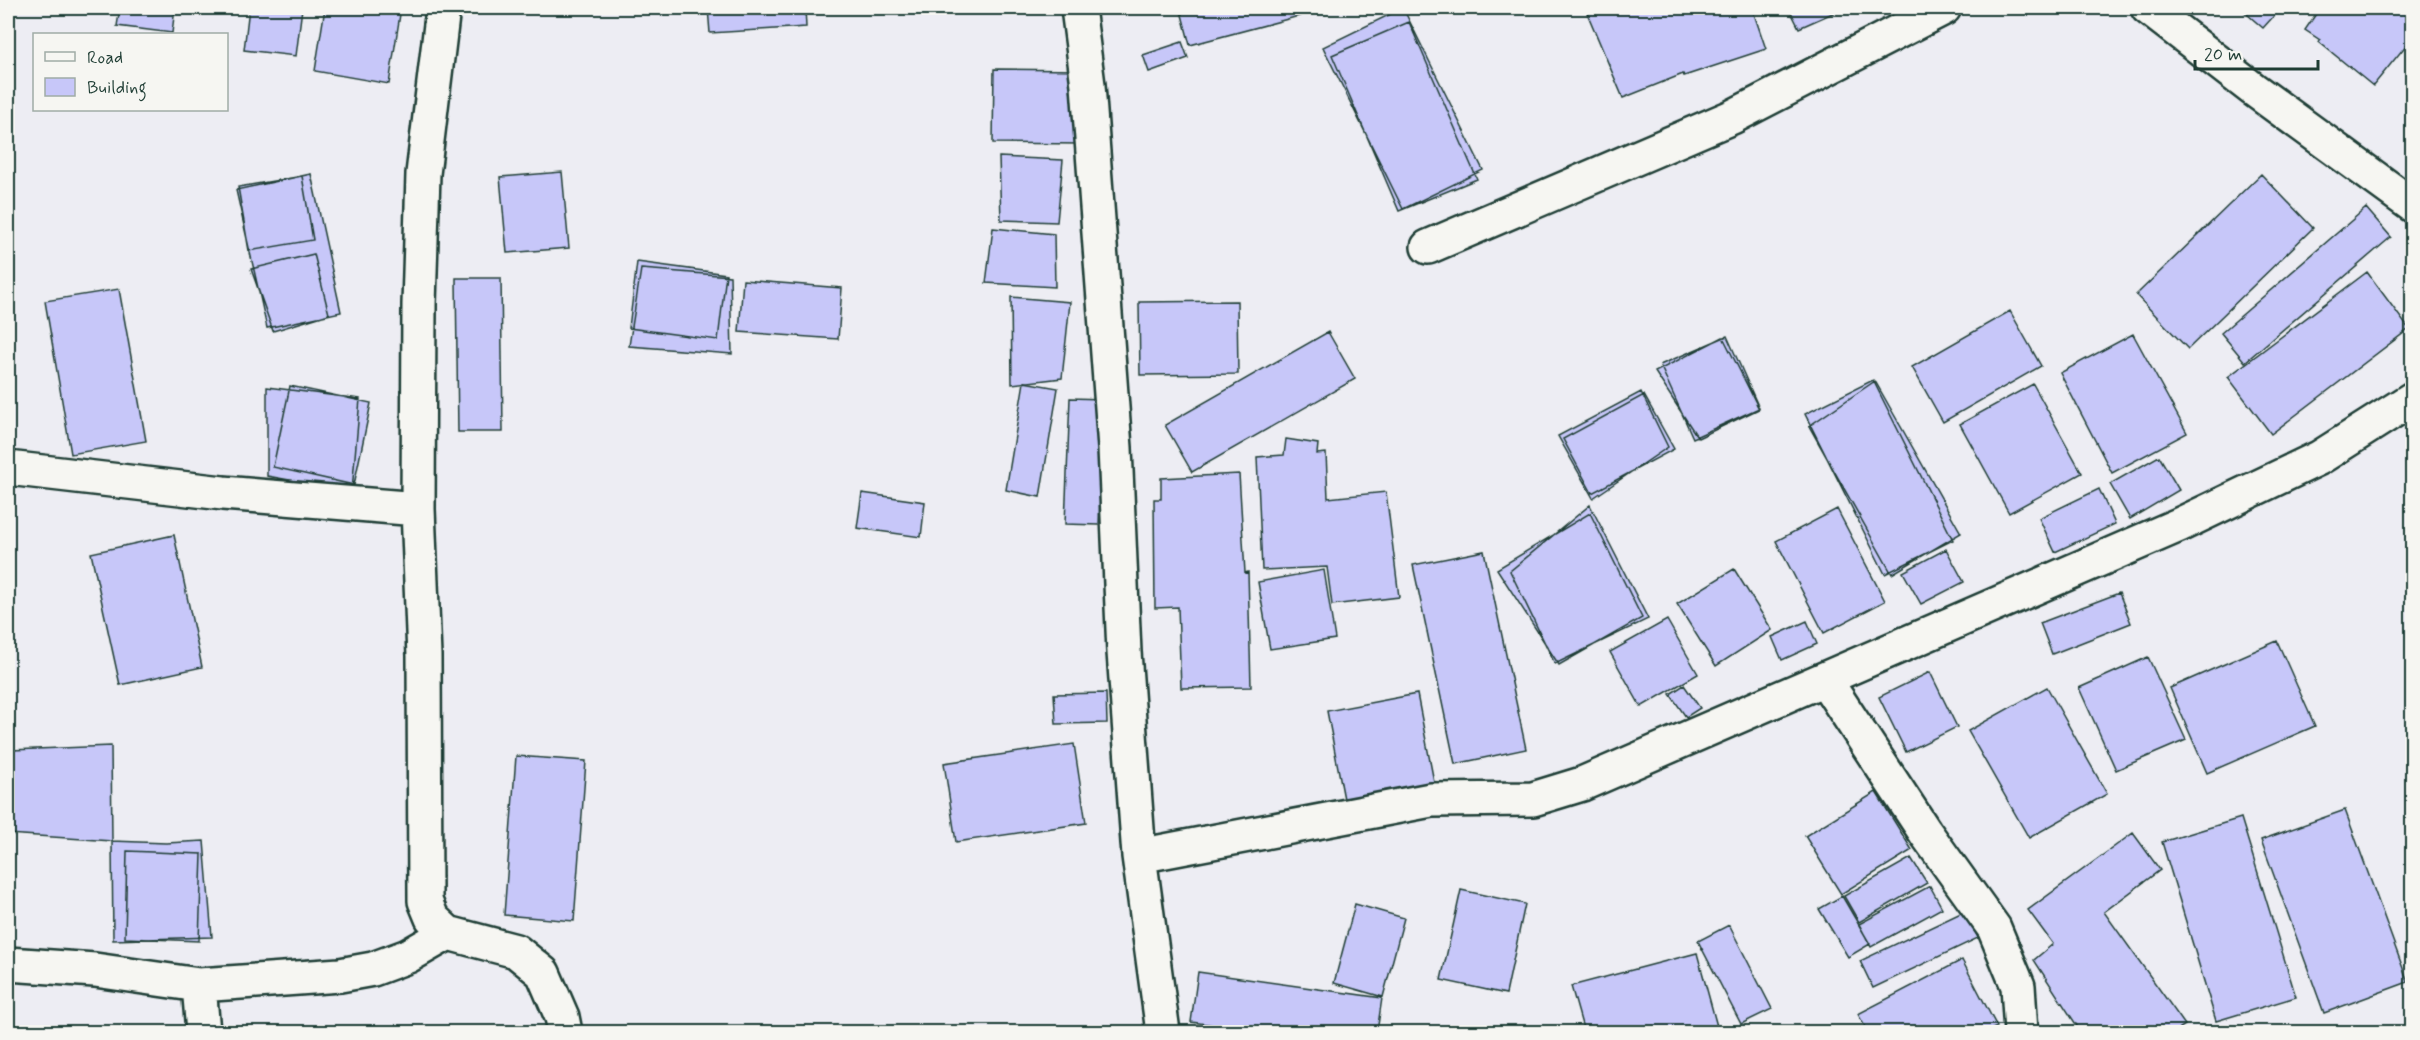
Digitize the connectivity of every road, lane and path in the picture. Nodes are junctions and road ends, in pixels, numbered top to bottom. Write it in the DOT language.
graph roads {
  1 [pos="443,8"];
  2 [pos="1078,8"];
  3 [pos="1944,8"];
  4 [pos="2148,8"];
  5 [pos="2412,205"];
  6 [pos="1428,247"];
  7 [pos="2412,399"];
  8 [pos="8,468"];
  9 [pos="418,509"];
  10 [pos="1825,680"];
  11 [pos="1139,856"];
  12 [pos="448,933"];
  13 [pos="8,964"];
  14 [pos="199,985"];
  15 [pos="203,1032"];
  16 [pos="565,1032"];
  17 [pos="1163,1032"];
  18 [pos="2021,1032"];
  1 -- 9 [label="street"];
  2 -- 11 [label="street"];
  3 -- 6 [label="street"];
  4 -- 5 [label="street"];
  7 -- 10 [label="street"];
  8 -- 9 [label="street"];
  9 -- 12 [label="street"];
  10 -- 11 [label="street"];
  10 -- 18 [label="street"];
  11 -- 17 [label="street"];
  12 -- 14 [label="street"];
  12 -- 16 [label="street"];
  13 -- 14 [label="street"];
  14 -- 15 [label="street"];
}
